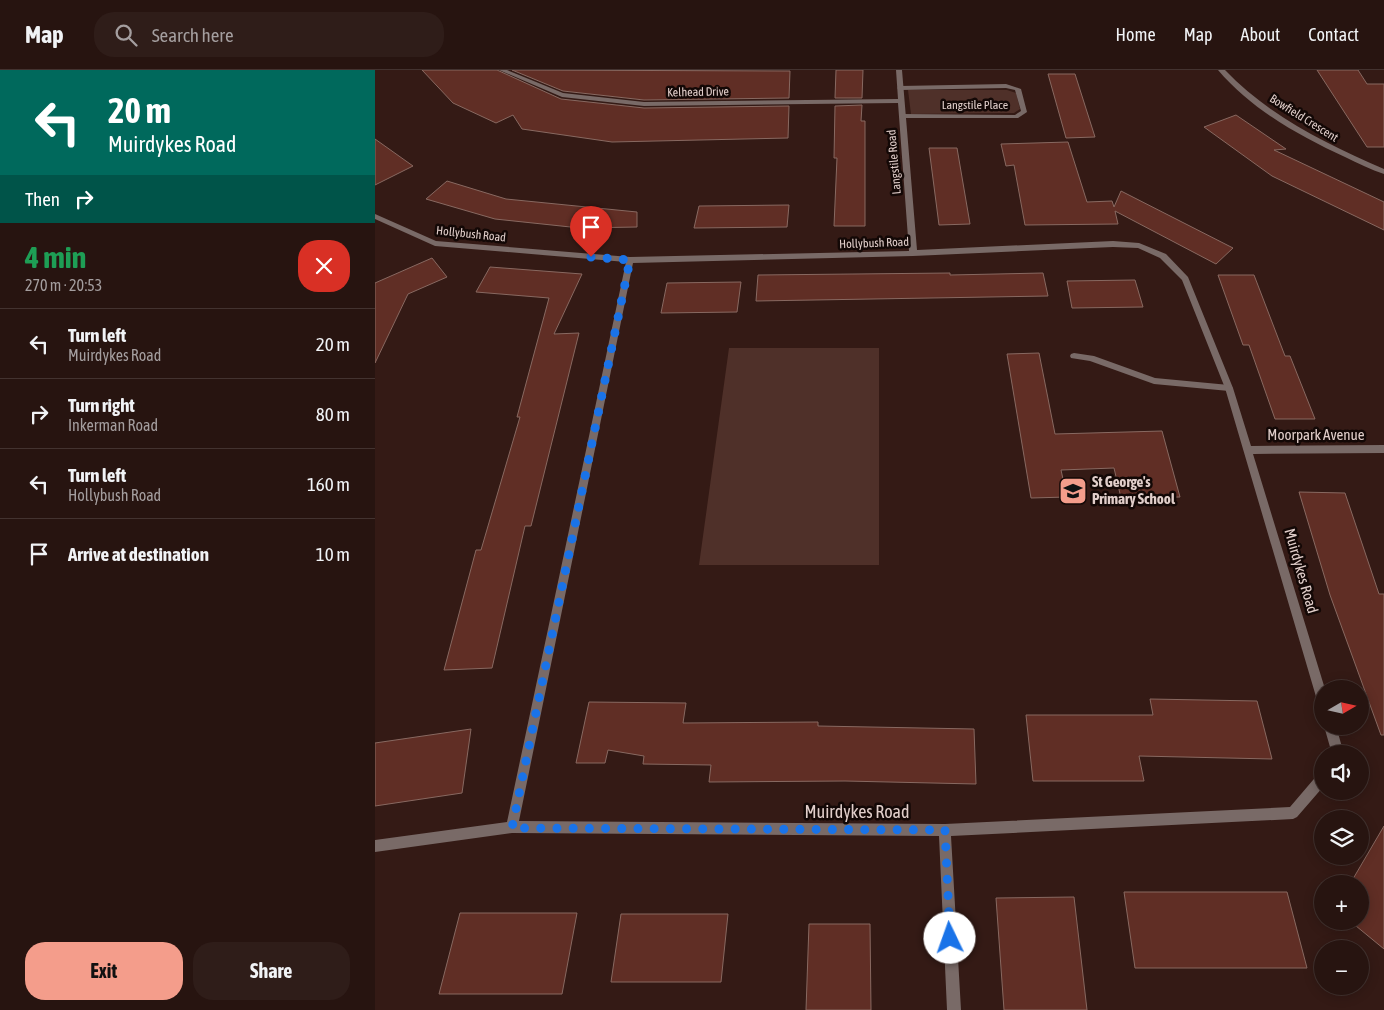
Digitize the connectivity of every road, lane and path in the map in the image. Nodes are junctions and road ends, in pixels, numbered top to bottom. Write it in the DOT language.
graph roads {
  1 [pos="502,70"];
  2 [pos="899,70"];
  3 [pos="1221,70"];
  4 [pos="900,88"];
  5 [pos="901,101"];
  6 [pos="902,116"];
  7 [pos="1384,172"];
  8 [pos="375,216"];
  9 [pos="913,253"];
  10 [pos="630,260"];
  11 [pos="1074,356"];
  12 [pos="1229,388"];
  13 [pos="1384,449"];
  14 [pos="1249,450"];
  15 [pos="1317,680"];
  16 [pos="1314,788"];
  17 [pos="512,828"];
  18 [pos="945,830"];
  19 [pos="375,846"];
  20 [pos="954,1010"];
  1 -- 5 [label="street, Kelhead Drive"];
  2 -- 4 [label="street, Langstile Road"];
  3 -- 7 [label="street, Bowfield Crescent"];
  4 -- 5 [label="street, Langstile Road"];
  4 -- 6 [label="street, Langstile Place"];
  5 -- 6 [label="street, Langstile Road"];
  6 -- 9 [label="street, Langstile Road"];
  8 -- 10 [label="street, Hollybush Road"];
  9 -- 10 [label="street, Hollybush Road"];
  9 -- 12 [label="street, Hollybush Road"];
  10 -- 17 [label="street"];
  11 -- 12 [label="street"];
  12 -- 14 [label="street, Hollybush Road"];
  13 -- 14 [label="street, Moorpark Avenue"];
  14 -- 15 [label="street, Muirdykes Road"];
  16 -- 18 [label="street, Muirdykes Road"];
  17 -- 18 [label="street, Muirdykes Road"];
  17 -- 19 [label="street, Muirdykes Road"];
  18 -- 20 [label="street"];
}
